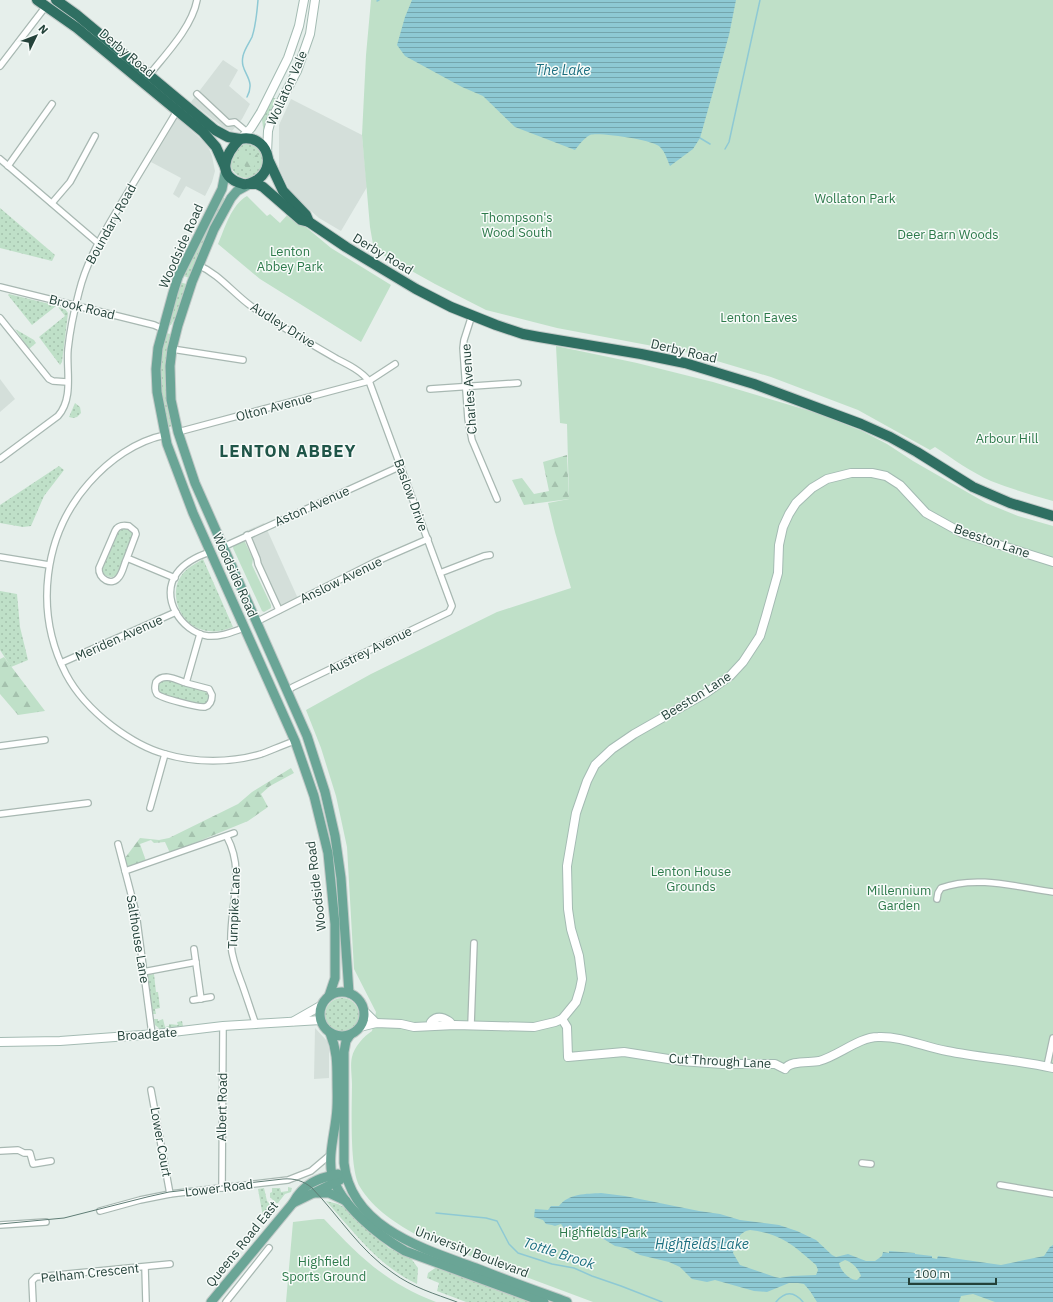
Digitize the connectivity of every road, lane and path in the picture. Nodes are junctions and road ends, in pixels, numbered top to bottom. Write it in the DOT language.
graph roads {
  1 [pos="56,0"];
  2 [pos="197,0"];
  3 [pos="304,0"];
  4 [pos="315,0"];
  5 [pos="41,3"];
  6 [pos="299,24"];
  7 [pos="311,26"];
  8 [pos="0,66"];
  9 [pos="149,75"];
  10 [pos="196,94"];
  11 [pos="270,95"];
  12 [pos="282,100"];
  13 [pos="52,104"];
  14 [pos="177,111"];
  15 [pos="95,136"];
  16 [pos="242,137"];
  17 [pos="268,156"];
  18 [pos="0,159"];
  19 [pos="8,166"];
  20 [pos="226,168"];
  21 [pos="249,184"];
  22 [pos="52,204"];
  23 [pos="310,222"];
  24 [pos="98,243"];
  25 [pos="198,265"];
  26 [pos="0,287"];
  27 [pos="75,305"];
  28 [pos="472,315"];
  29 [pos="0,318"];
  30 [pos="178,326"];
  31 [pos="163,329"];
  32 [pos="172,349"];
  33 [pos="243,360"];
  34 [pos="395,364"];
  35 [pos="369,381"];
  36 [pos="67,382"];
  37 [pos="518,383"];
  38 [pos="466,386"];
  39 [pos="430,389"];
  40 [pos="178,432"];
  41 [pos="165,435"];
  42 [pos="0,459"];
  43 [pos="401,466"];
  44 [pos="490,484"];
  45 [pos="485,487"];
  46 [pos="497,499"];
  47 [pos="1053,516"];
  48 [pos="247,535"];
  49 [pos="428,539"];
  50 [pos="223,547"];
  51 [pos="210,552"];
  52 [pos="490,555"];
  53 [pos="0,557"];
  54 [pos="127,558"];
  55 [pos="1053,562"];
  56 [pos="49,565"];
  57 [pos="440,573"];
  58 [pos="175,578"];
  59 [pos="451,608"];
  60 [pos="279,610"];
  61 [pos="176,612"];
  62 [pos="256,622"];
  63 [pos="244,628"];
  64 [pos="200,634"];
  65 [pos="61,663"];
  66 [pos="186,683"];
  67 [pos="287,691"];
  68 [pos="306,736"];
  69 [pos="45,740"];
  70 [pos="295,741"];
  71 [pos="0,746"];
  72 [pos="165,754"];
  73 [pos="88,803"];
  74 [pos="150,808"];
  75 [pos="0,814"];
  76 [pos="234,833"];
  77 [pos="227,837"];
  78 [pos="118,844"];
  79 [pos="125,871"];
  80 [pos="1053,892"];
  81 [pos="937,899"];
  82 [pos="474,943"];
  83 [pos="194,949"];
  84 [pos="196,962"];
  85 [pos="143,972"];
  86 [pos="349,993"];
  87 [pos="329,996"];
  88 [pos="211,998"];
  89 [pos="201,999"];
  90 [pos="193,1000"];
  91 [pos="322,1004"];
  92 [pos="364,1011"];
  93 [pos="562,1019"];
  94 [pos="320,1020"];
  95 [pos="294,1021"];
  96 [pos="376,1023"];
  97 [pos="452,1023"];
  98 [pos="401,1024"];
  99 [pos="256,1025"];
  100 [pos="471,1025"];
  101 [pos="223,1026"];
  102 [pos="360,1027"];
  103 [pos="330,1033"];
  104 [pos="152,1034"];
  105 [pos="350,1035"];
  106 [pos="1053,1038"];
  107 [pos="0,1042"];
  108 [pos="1050,1067"];
  109 [pos="151,1090"];
  110 [pos="0,1151"];
  111 [pos="331,1154"];
  112 [pos="51,1161"];
  113 [pos="862,1163"];
  114 [pos="871,1164"];
  115 [pos="345,1176"];
  116 [pos="334,1179"];
  117 [pos="1000,1185"];
  118 [pos="222,1188"];
  119 [pos="314,1192"];
  120 [pos="170,1194"];
  121 [pos="1053,1194"];
  122 [pos="346,1201"];
  123 [pos="293,1203"];
  124 [pos="100,1211"];
  125 [pos="46,1222"];
  126 [pos="0,1225"];
  127 [pos="269,1248"];
  128 [pos="170,1264"];
  129 [pos="145,1267"];
  130 [pos="33,1302"];
  131 [pos="146,1302"];
  132 [pos="213,1302"];
  133 [pos="226,1302"];
  134 [pos="544,1302"];
  135 [pos="567,1302"];
  1 -- 9 [label="highway, Derby Road"];
  2 -- 9 [label="street"];
  3 -- 6 [label="street, Wollaton Vale"];
  4 -- 7 [label="street, Wollaton Vale"];
  5 -- 8 [label="street"];
  5 -- 14 [label="highway, Derby Road"];
  6 -- 7 [label="street"];
  6 -- 11 [label="street, Wollaton Vale"];
  7 -- 12 [label="street, Wollaton Vale"];
  9 -- 16 [label="highway, Derby Road"];
  10 -- 16 [label="street"];
  11 -- 12 [label="street"];
  11 -- 16 [label="street, Wollaton Vale"];
  12 -- 17 [label="street, Wollaton Vale"];
  13 -- 19 [label="street"];
  14 -- 20 [label="highway, Derby Road"];
  14 -- 24 [label="street, Boundary Road"];
  15 -- 22 [label="street"];
  16 -- 17 [label="highway"];
  16 -- 20 [label="highway"];
  17 -- 21 [label="highway"];
  17 -- 23 [label="highway, Derby Road"];
  18 -- 19 [label="street"];
  19 -- 22 [label="street"];
  20 -- 21 [label="highway"];
  20 -- 31 [label="main road, Woodside Road"];
  21 -- 23 [label="highway, Derby Road"];
  21 -- 25 [label="main road, Woodside Road"];
  22 -- 24 [label="street"];
  23 -- 28 [label="highway, Derby Road"];
  24 -- 27 [label="street, Boundary Road"];
  25 -- 30 [label="main road, Woodside Road"];
  25 -- 35 [label="street, Audley Drive"];
  26 -- 27 [label="street, Brook Road"];
  27 -- 31 [label="street, Brook Road"];
  27 -- 36 [label="street, Boundary Road"];
  28 -- 38 [label="street, Charles Avenue"];
  28 -- 47 [label="highway, Derby Road"];
  29 -- 36 [label="street"];
  30 -- 31 [label="main road"];
  30 -- 32 [label="main road, Woodside Road"];
  31 -- 41 [label="main road, Woodside Road"];
  32 -- 33 [label="street"];
  32 -- 40 [label="main road, Woodside Road"];
  34 -- 35 [label="street, Olton Avenue"];
  35 -- 40 [label="street, Olton Avenue"];
  35 -- 43 [label="street, Baslow Drive"];
  36 -- 42 [label="street, Boundary Road"];
  37 -- 38 [label="street"];
  38 -- 39 [label="street"];
  38 -- 44 [label="street, Charles Avenue"];
  40 -- 50 [label="main road, Woodside Road"];
  41 -- 51 [label="main road, Woodside Road"];
  41 -- 56 [label="street"];
  43 -- 48 [label="street, Aston Avenue"];
  43 -- 49 [label="street, Baslow Drive"];
  44 -- 45 [label="street"];
  44 -- 46 [label="street, Charles Avenue"];
  48 -- 50 [label="street, Aston Avenue"];
  48 -- 60 [label="street, Woodside Road"];
  49 -- 57 [label="street, Baslow Drive"];
  49 -- 60 [label="street, Anslow Avenue"];
  50 -- 62 [label="main road, Woodside Road"];
  51 -- 58 [label="street"];
  51 -- 63 [label="main road, Woodside Road"];
  52 -- 57 [label="street"];
  53 -- 56 [label="street"];
  54 -- 54 [label="street"];
  54 -- 58 [label="street"];
  55 -- 93 [label="street, Beeston Lane"];
  56 -- 65 [label="street"];
  57 -- 59 [label="street, Baslow Drive"];
  58 -- 61 [label="street"];
  59 -- 67 [label="street, Austrey Avenue"];
  60 -- 62 [label="street, Anslow Avenue"];
  61 -- 64 [label="street"];
  61 -- 65 [label="street, Meriden Avenue"];
  62 -- 63 [label="main road"];
  62 -- 67 [label="main road, Woodside Road"];
  63 -- 64 [label="street"];
  63 -- 70 [label="main road, Woodside Road"];
  64 -- 66 [label="street"];
  65 -- 72 [label="street"];
  66 -- 66 [label="street"];
  67 -- 68 [label="main road, Woodside Road"];
  68 -- 70 [label="main road"];
  68 -- 86 [label="main road, Woodside Road"];
  69 -- 71 [label="street"];
  70 -- 72 [label="street"];
  70 -- 87 [label="main road, Woodside Road"];
  72 -- 74 [label="street"];
  73 -- 75 [label="street"];
  76 -- 77 [label="street"];
  77 -- 79 [label="street"];
  77 -- 99 [label="street, Turnpike Lane"];
  78 -- 79 [label="street, Salthouse Lane"];
  79 -- 85 [label="street, Salthouse Lane"];
  80 -- 81 [label="street"];
  82 -- 100 [label="street"];
  83 -- 84 [label="street"];
  84 -- 85 [label="street"];
  84 -- 89 [label="street"];
  85 -- 104 [label="street, Salthouse Lane"];
  86 -- 87 [label="main road"];
  86 -- 92 [label="main road"];
  87 -- 91 [label="main road"];
  88 -- 89 [label="street"];
  89 -- 90 [label="street"];
  91 -- 94 [label="main road"];
  91 -- 95 [label="street"];
  92 -- 96 [label="street"];
  92 -- 102 [label="main road"];
  93 -- 100 [label="street"];
  93 -- 108 [label="street, Cut Through Lane"];
  94 -- 95 [label="street, Broadgate"];
  94 -- 103 [label="main road"];
  95 -- 99 [label="street, Broadgate"];
  96 -- 98 [label="street"];
  96 -- 102 [label="street"];
  97 -- 98 [label="street"];
  97 -- 98 [label="street"];
  97 -- 100 [label="street"];
  99 -- 101 [label="street, Broadgate"];
  101 -- 104 [label="street, Broadgate"];
  101 -- 118 [label="street, Albert Road"];
  102 -- 105 [label="main road"];
  103 -- 105 [label="main road"];
  103 -- 111 [label="main road, University Boulevard"];
  104 -- 107 [label="street, Broadgate"];
  105 -- 115 [label="main road, University Boulevard"];
  106 -- 108 [label="street"];
  109 -- 120 [label="street, Lower Court"];
  110 -- 112 [label="street"];
  111 -- 116 [label="main road, University Boulevard"];
  111 -- 118 [label="street, Lower Road"];
  113 -- 114 [label="street"];
  115 -- 116 [label="main road, Queens Road East"];
  115 -- 135 [label="main road, University Boulevard"];
  116 -- 119 [label="main road, Queens Road East"];
  116 -- 122 [label="main road, University Boulevard"];
  116 -- 123 [label="main road, Queens Road East"];
  117 -- 121 [label="street"];
  118 -- 120 [label="street, Lower Road"];
  119 -- 122 [label="main road"];
  119 -- 123 [label="main road, Queens Road East"];
  120 -- 124 [label="street, Lower Road"];
  122 -- 134 [label="main road, University Boulevard"];
  123 -- 132 [label="main road, Queens Road East"];
  125 -- 126 [label="street"];
  127 -- 133 [label="street, Queens Road East"];
  128 -- 129 [label="street, Pelham Crescent"];
  129 -- 130 [label="street, Pelham Crescent"];
  129 -- 131 [label="street, Pelham Crescent"];
}
